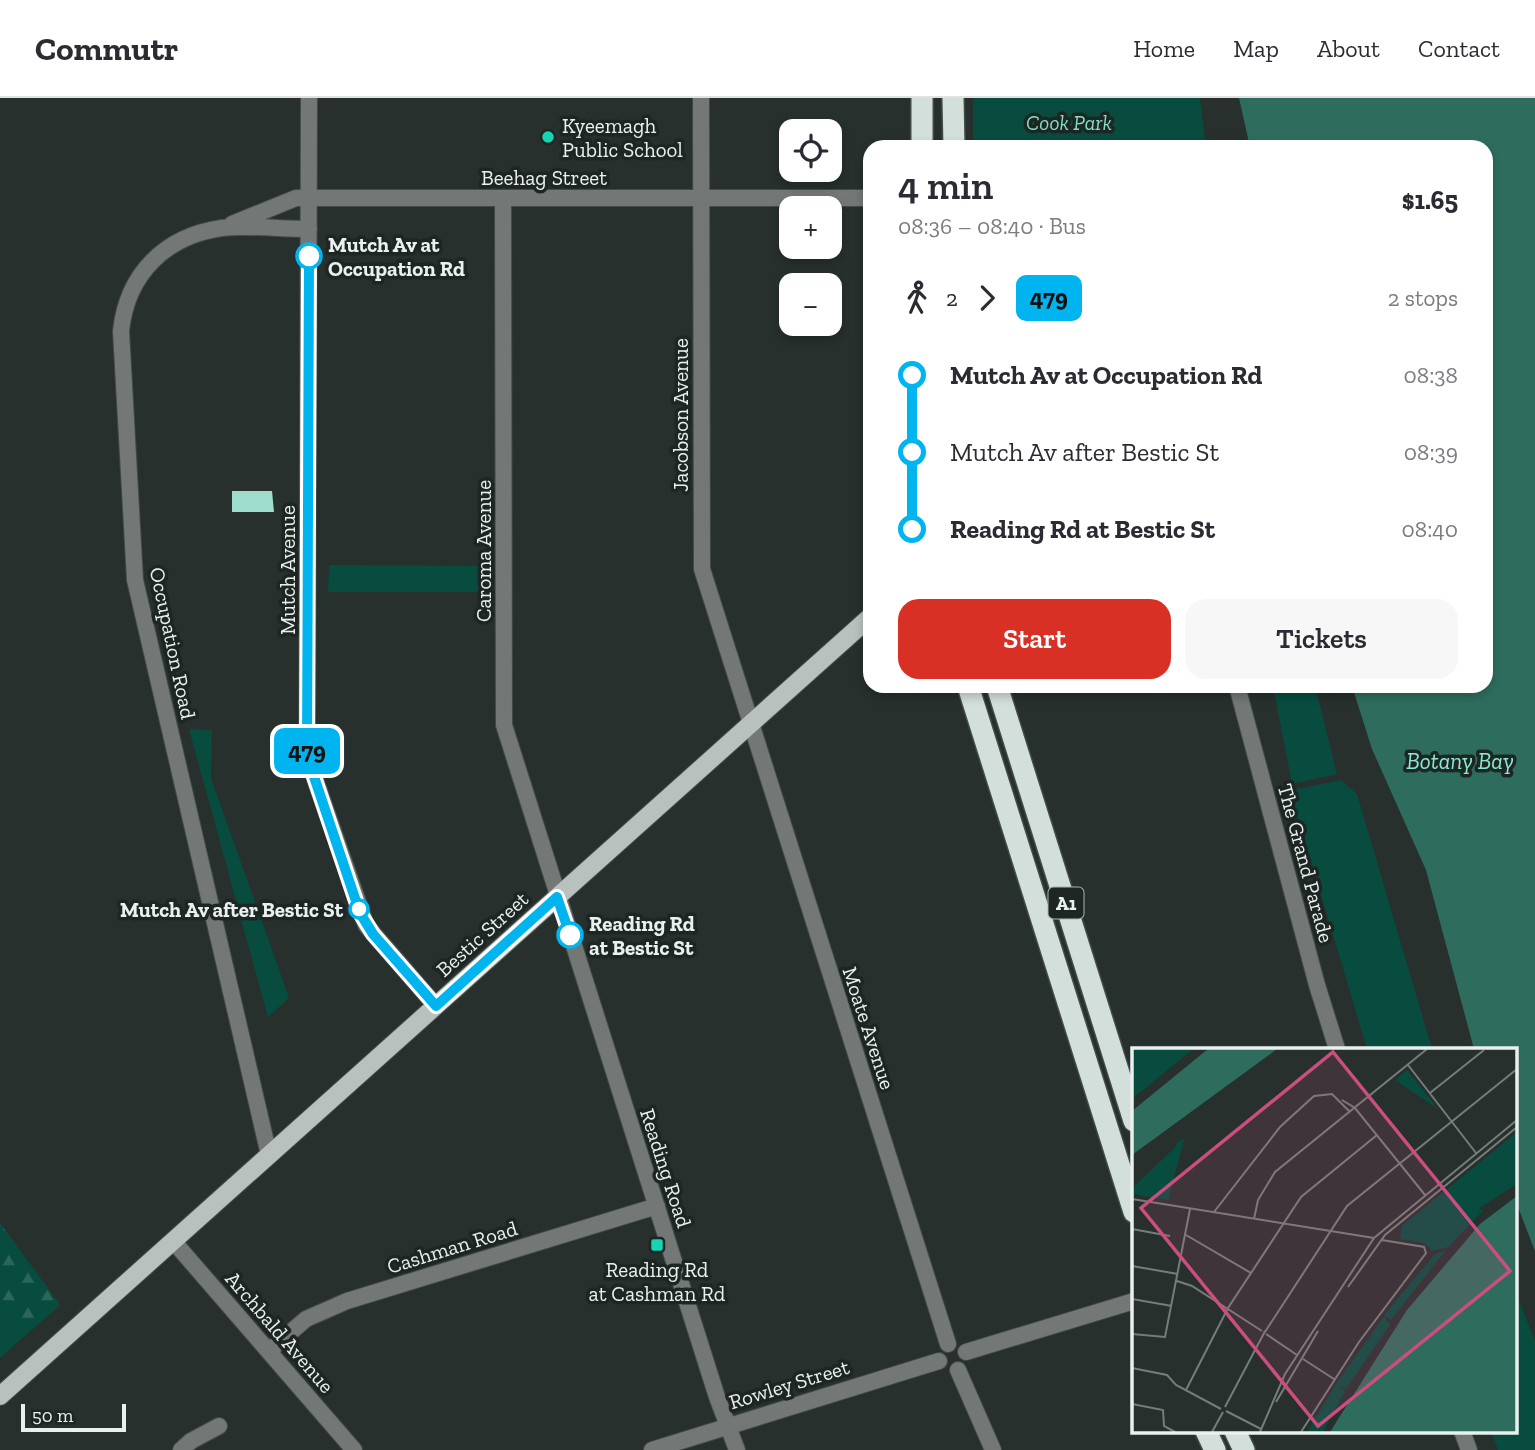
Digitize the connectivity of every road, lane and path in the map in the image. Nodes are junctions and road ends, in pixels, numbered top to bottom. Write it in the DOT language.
graph roads {
  1 [pos="309,98"];
  2 [pos="701,98"];
  3 [pos="922,98"];
  4 [pos="953,98"];
  5 [pos="922,140"];
  6 [pos="954,140"];
  7 [pos="309,198"];
  8 [pos="503,198"];
  9 [pos="701,198"];
  10 [pos="863,198"];
  11 [pos="223,228"];
  12 [pos="309,229"];
  13 [pos="863,623"];
  14 [pos="970,693"];
  15 [pos="999,693"];
  16 [pos="1239,693"];
  17 [pos="751,724"];
  18 [pos="557,897"];
  19 [pos="436,1006"];
  20 [pos="1337,1048"];
  21 [pos="1132,1115"];
  22 [pos="269,1155"];
  23 [pos="1132,1205"];
  24 [pos="657,1206"];
  25 [pos="174,1242"];
  26 [pos="1132,1302"];
  27 [pos="948,1344"];
  28 [pos="270,1350"];
  29 [pos="966,1352"];
  30 [pos="939,1361"];
  31 [pos="958,1370"];
  32 [pos="0,1396"];
  33 [pos="219,1426"];
  34 [pos="726,1426"];
  35 [pos="1206,1432"];
  36 [pos="1236,1432"];
  37 [pos="1462,1432"];
  38 [pos="181,1450"];
  39 [pos="354,1450"];
  40 [pos="652,1450"];
  41 [pos="737,1450"];
  42 [pos="993,1450"];
  43 [pos="1215,1450"];
  44 [pos="1244,1450"];
  45 [pos="1469,1450"];
  1 -- 7 [label="street, Mutch Avenue"];
  2 -- 9 [label="street, Jacobson Avenue"];
  3 -- 5 [label="highway"];
  4 -- 6 [label="highway"];
  7 -- 8 [label="street, Beehag Street"];
  7 -- 11 [label="street, Beehag Street"];
  7 -- 12 [label="street, Mutch Avenue"];
  8 -- 9 [label="street, Beehag Street"];
  8 -- 18 [label="street, Caroma Avenue"];
  9 -- 10 [label="street, Beehag Street"];
  9 -- 17 [label="street, Jacobson Avenue"];
  11 -- 12 [label="street, Occupation Road"];
  11 -- 22 [label="street, Occupation Road"];
  12 -- 19 [label="street, Mutch Avenue"];
  13 -- 17 [label="main road, Bestic Street"];
  14 -- 23 [label="highway, A1"];
  15 -- 21 [label="highway, A1"];
  16 -- 20 [label="street, The Grand Parade"];
  17 -- 18 [label="main road, Bestic Street"];
  17 -- 27 [label="street, Moate Avenue"];
  18 -- 19 [label="main road, Bestic Street"];
  18 -- 24 [label="street, Reading Road"];
  19 -- 22 [label="main road, Bestic Street"];
  22 -- 25 [label="main road, Bestic Street"];
  24 -- 28 [label="street, Cashman Road"];
  24 -- 34 [label="street, Reading Road"];
  25 -- 28 [label="street, Archbald Avenue"];
  25 -- 32 [label="main road, Bestic Street"];
  26 -- 29 [label="street"];
  27 -- 29 [label="street"];
  27 -- 30 [label="street"];
  28 -- 39 [label="street, Archbald Avenue"];
  29 -- 31 [label="street"];
  30 -- 31 [label="street"];
  30 -- 34 [label="street, Rowley Street"];
  31 -- 42 [label="street"];
  33 -- 38 [label="street"];
  34 -- 40 [label="street, Rowley Street"];
  34 -- 41 [label="street, Reading Road"];
  35 -- 43 [label="highway"];
  36 -- 44 [label="highway"];
  37 -- 45 [label="street"];
}
